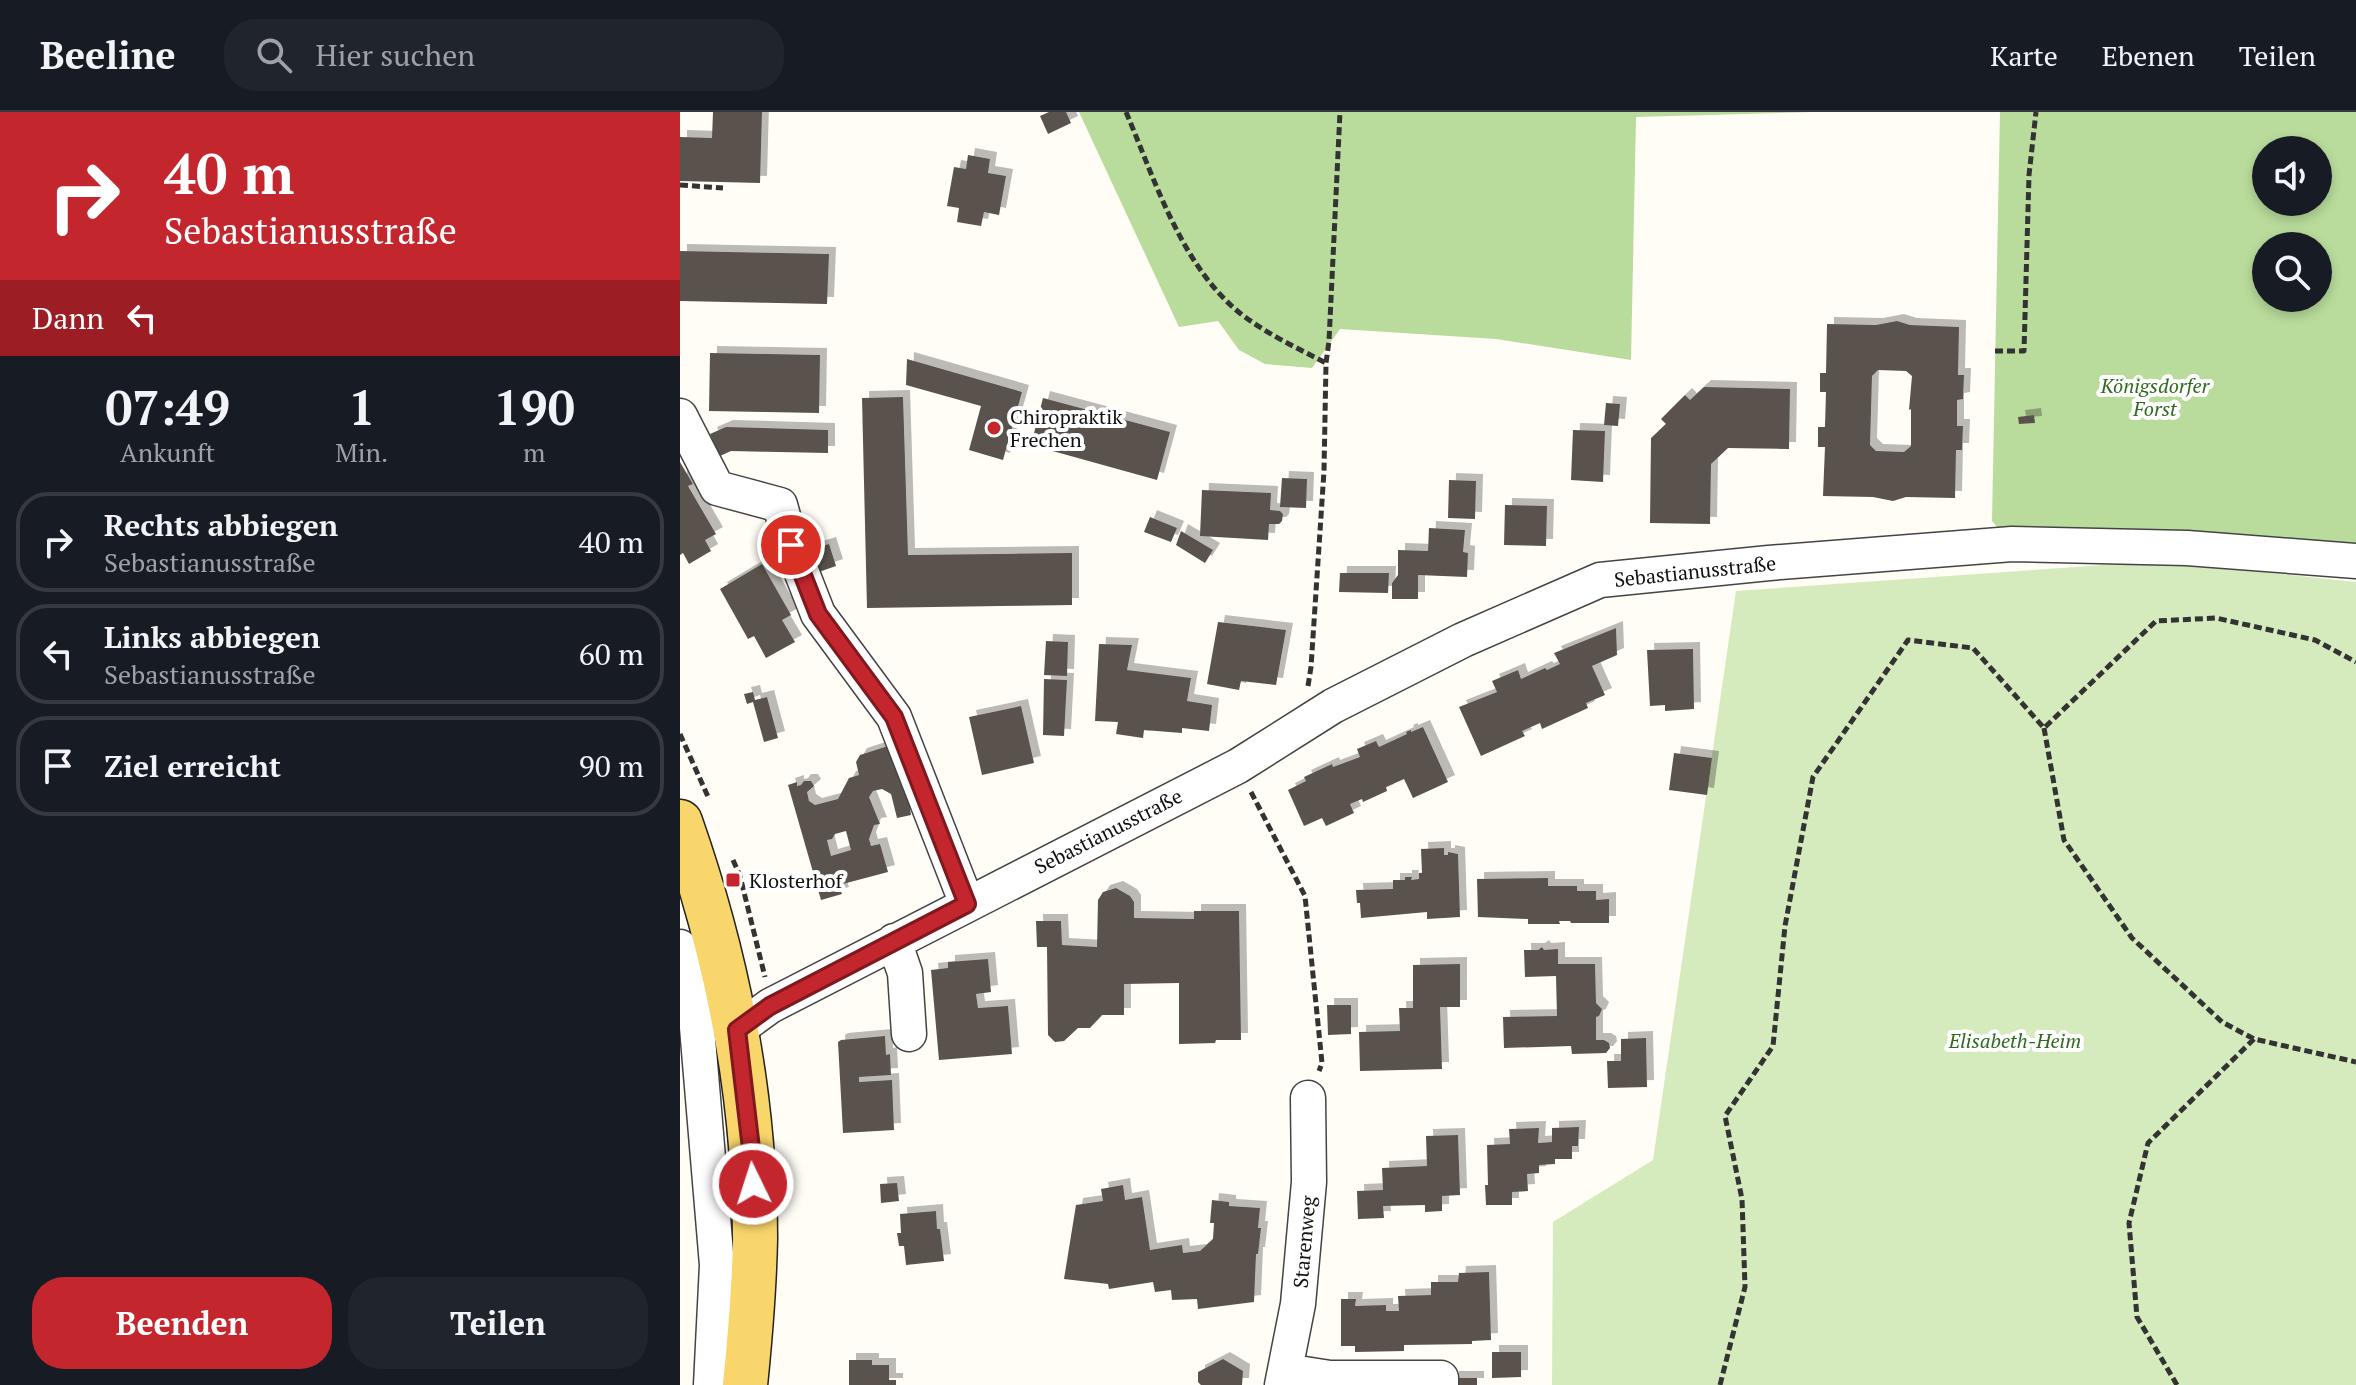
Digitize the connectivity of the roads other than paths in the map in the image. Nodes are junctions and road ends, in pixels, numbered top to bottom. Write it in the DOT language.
graph roads {
  1 [pos="680,416"];
  2 [pos="2356,561"];
  3 [pos="680,822"];
  4 [pos="689,877"];
  5 [pos="967,904"];
  6 [pos="894,941"];
  7 [pos="680,947"];
  8 [pos="737,1030"];
  9 [pos="909,1034"];
  10 [pos="1308,1098"];
  11 [pos="1284,1378"];
  12 [pos="711,1385"];
  13 [pos="745,1385"];
  14 [pos="1441,1385"];
  1 -- 5 [label="street"];
  2 -- 5 [label="street, Sebastianusstraße"];
  3 -- 4 [label="main road"];
  4 -- 8 [label="main road"];
  5 -- 6 [label="street, Sebastianusstraße"];
  6 -- 8 [label="street, Sebastianusstraße"];
  6 -- 9 [label="street"];
  7 -- 12 [label="street"];
  8 -- 13 [label="main road"];
  10 -- 11 [label="street, Starenweg"];
  11 -- 14 [label="street"];
}
